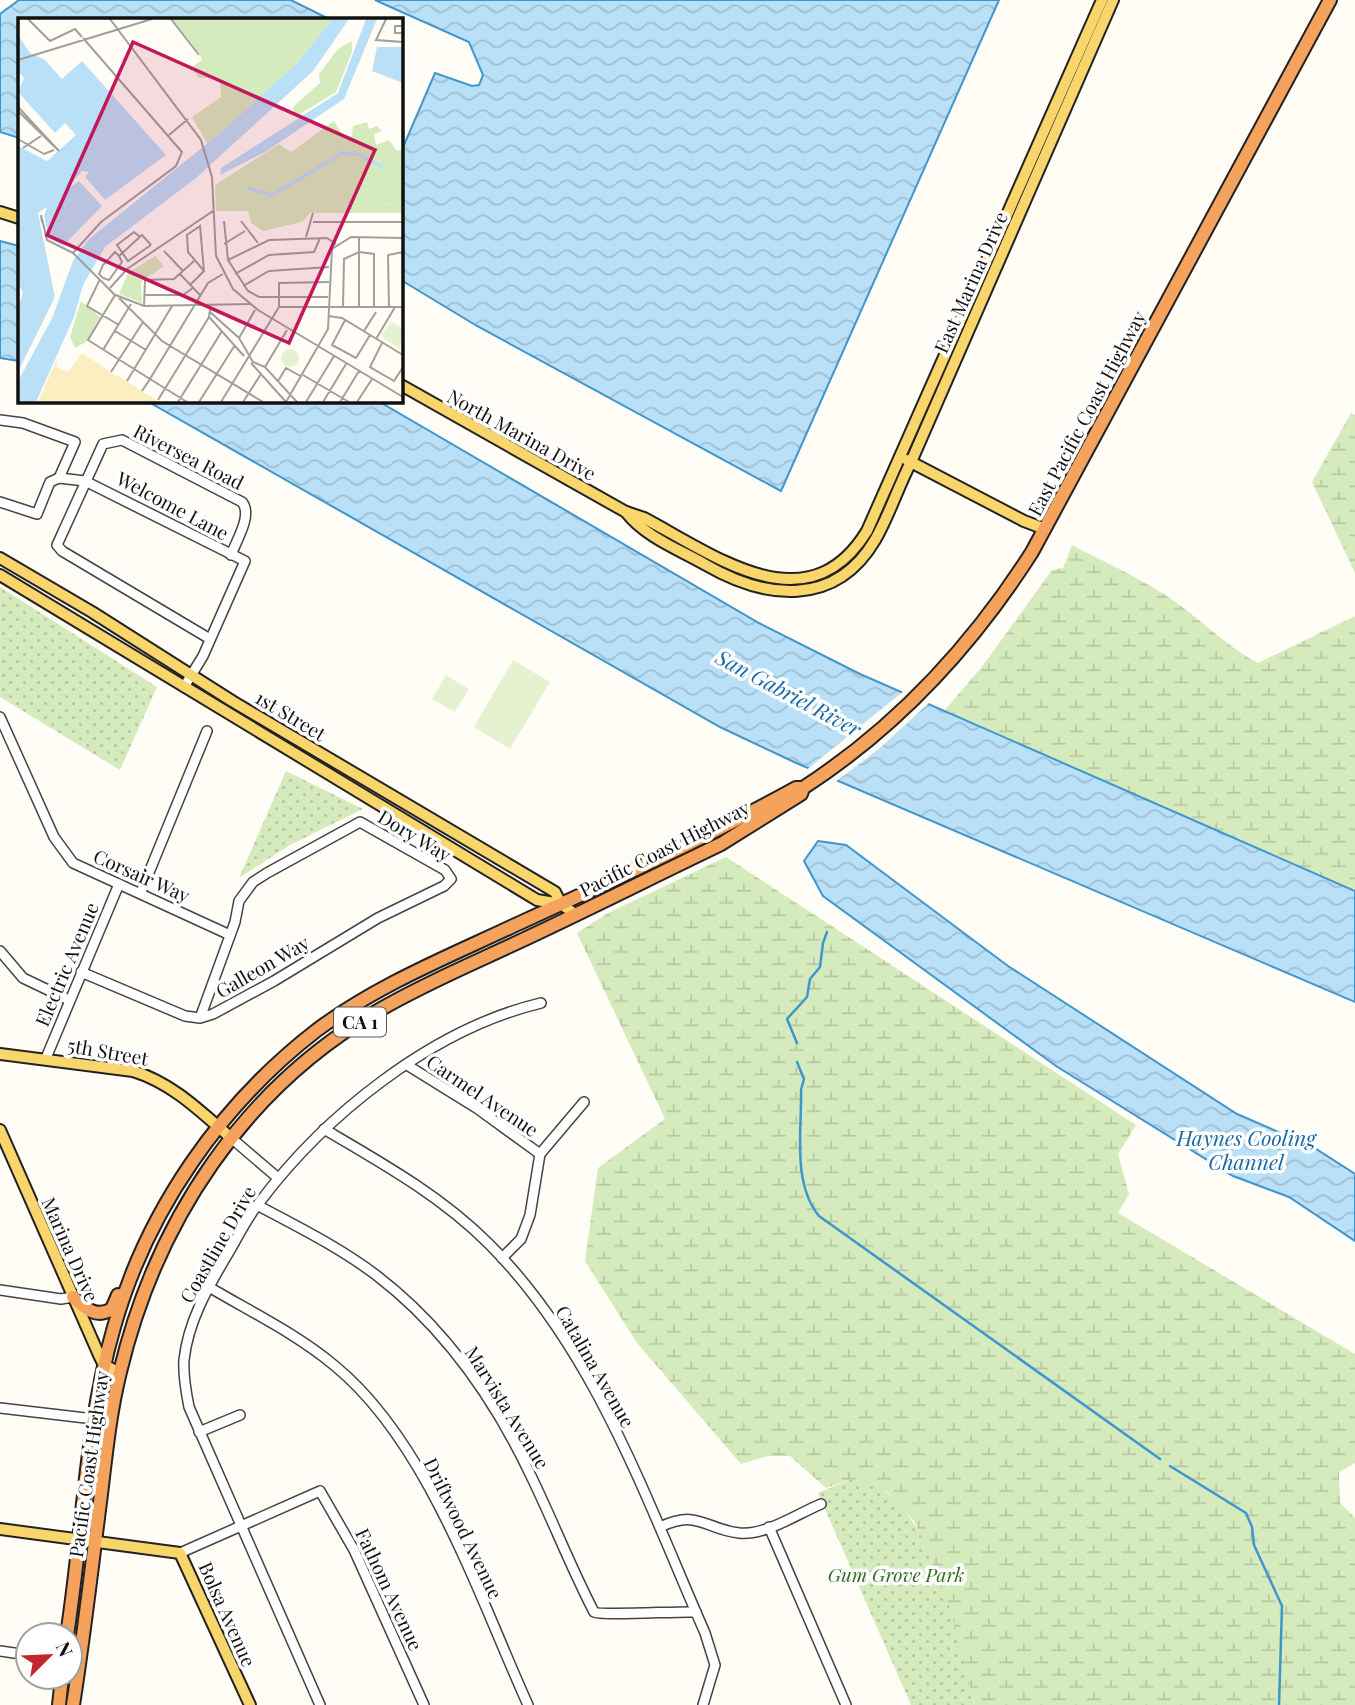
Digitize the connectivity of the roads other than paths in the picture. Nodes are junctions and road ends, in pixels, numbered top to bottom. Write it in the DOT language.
graph roads {
  1 [pos="1102,0"];
  2 [pos="1113,0"];
  3 [pos="1330,0"];
  4 [pos="0,212"];
  5 [pos="18,218"];
  6 [pos="402,386"];
  7 [pos="0,420"];
  8 [pos="900,457"];
  9 [pos="911,462"];
  10 [pos="59,478"];
  11 [pos="85,481"];
  12 [pos="0,502"];
  13 [pos="1045,529"];
  14 [pos="230,555"];
  15 [pos="0,558"];
  16 [pos="844,567"];
  17 [pos="0,575"];
  18 [pos="210,639"];
  19 [pos="192,674"];
  20 [pos="184,687"];
  21 [pos="0,717"];
  22 [pos="207,731"];
  23 [pos="805,787"];
  24 [pos="451,879"];
  25 [pos="119,884"];
  26 [pos="141,892"];
  27 [pos="561,904"];
  28 [pos="575,914"];
  29 [pos="230,935"];
  30 [pos="0,951"];
  31 [pos="80,972"];
  32 [pos="69,1000"];
  33 [pos="541,1003"];
  34 [pos="200,1018"];
  35 [pos="0,1054"];
  36 [pos="46,1058"];
  37 [pos="407,1065"];
  38 [pos="583,1101"];
  39 [pos="218,1127"];
  40 [pos="324,1129"];
  41 [pos="0,1130"];
  42 [pos="230,1137"];
  43 [pos="3,1146"];
  44 [pos="540,1154"];
  45 [pos="278,1178"];
  46 [pos="175,1189"];
  47 [pos="189,1197"];
  48 [pos="257,1205"];
  49 [pos="146,1243"];
  50 [pos="502,1258"];
  51 [pos="209,1287"];
  52 [pos="0,1290"];
  53 [pos="73,1297"];
  54 [pos="104,1364"];
  55 [pos="120,1373"];
  56 [pos="0,1408"];
  57 [pos="240,1415"];
  58 [pos="94,1419"];
  59 [pos="111,1420"];
  60 [pos="198,1432"];
  61 [pos="821,1504"];
  62 [pos="241,1527"];
  63 [pos="660,1527"];
  64 [pos="769,1527"];
  65 [pos="0,1529"];
  66 [pos="80,1538"];
  67 [pos="95,1540"];
  68 [pos="180,1553"];
  69 [pos="696,1612"];
  70 [pos="69,1621"];
  71 [pos="82,1621"];
  72 [pos="250,1705"];
  73 [pos="320,1705"];
  74 [pos="424,1705"];
  75 [pos="528,1705"];
  76 [pos="704,1705"];
  77 [pos="846,1705"];
  1 -- 8 [label="main road, East Marina Drive"];
  2 -- 9 [label="main road, East Marina Drive"];
  3 -- 13 [label="highway, East Pacific Coast Highway / CA 1"];
  4 -- 5 [label="main road"];
  6 -- 16 [label="main road, North Marina Drive"];
  7 -- 10 [label="street"];
  8 -- 9 [label="main road"];
  8 -- 16 [label="main road, East Marina Drive"];
  9 -- 13 [label="main road"];
  9 -- 16 [label="main road, East Marina Drive"];
  10 -- 11 [label="street"];
  10 -- 12 [label="street"];
  11 -- 14 [label="street, Welcome Lane"];
  11 -- 14 [label="street, Riversea Road"];
  11 -- 18 [label="street"];
  13 -- 23 [label="highway, East Pacific Coast Highway / CA 1"];
  14 -- 18 [label="street, Welcome Lane"];
  15 -- 19 [label="main road, 1st Street"];
  17 -- 20 [label="main road, 1st Street"];
  18 -- 19 [label="street"];
  19 -- 20 [label="street"];
  19 -- 27 [label="main road, 1st Street"];
  20 -- 27 [label="main road, 1st Street"];
  21 -- 25 [label="street, Corsair Way"];
  22 -- 26 [label="street"];
  23 -- 27 [label="highway, Pacific Coast Highway / CA 1"];
  23 -- 28 [label="highway, Pacific Coast Highway / CA 1"];
  24 -- 29 [label="street, Dory Way"];
  24 -- 34 [label="street, Galleon Way"];
  25 -- 26 [label="street, Corsair Way"];
  25 -- 31 [label="street, Electric Avenue"];
  26 -- 29 [label="street, Corsair Way"];
  27 -- 28 [label="main road, 1st Street"];
  27 -- 39 [label="highway, Pacific Coast Highway / CA 1"];
  28 -- 42 [label="highway, Pacific Coast Highway / CA 1"];
  29 -- 34 [label="street"];
  30 -- 32 [label="street"];
  31 -- 32 [label="street, Electric Avenue"];
  31 -- 34 [label="street, Galleon Way"];
  32 -- 36 [label="street, Electric Avenue"];
  33 -- 37 [label="street, Coastline Drive"];
  35 -- 36 [label="main road, 5th Street"];
  36 -- 39 [label="main road, 5th Street"];
  37 -- 40 [label="street, Coastline Drive"];
  37 -- 44 [label="street, Carmel Avenue"];
  38 -- 44 [label="street"];
  39 -- 42 [label="main road, 5th Street"];
  39 -- 46 [label="highway, Pacific Coast Highway / CA 1"];
  40 -- 45 [label="street, Coastline Drive"];
  40 -- 50 [label="street, Catalina Avenue"];
  41 -- 43 [label="main road, Marina Drive"];
  42 -- 45 [label="street"];
  42 -- 47 [label="highway, Pacific Coast Highway / CA 1"];
  43 -- 53 [label="main road, Marina Drive"];
  44 -- 50 [label="street"];
  45 -- 48 [label="street, Coastline Drive"];
  46 -- 47 [label="highway"];
  46 -- 49 [label="highway, Pacific Coast Highway / CA 1"];
  47 -- 55 [label="highway, Pacific Coast Highway / CA 1"];
  48 -- 51 [label="street, Coastline Drive"];
  48 -- 69 [label="street, Marvista Avenue"];
  49 -- 53 [label="highway"];
  49 -- 54 [label="highway, Pacific Coast Highway / CA 1"];
  50 -- 63 [label="street, Catalina Avenue"];
  51 -- 60 [label="street, Coastline Drive"];
  51 -- 75 [label="street, Driftwood Avenue"];
  52 -- 53 [label="street"];
  53 -- 54 [label="main road, Marina Drive"];
  54 -- 55 [label="main road"];
  54 -- 58 [label="highway, Pacific Coast Highway / CA 1"];
  55 -- 59 [label="highway, Pacific Coast Highway / CA 1"];
  56 -- 58 [label="street"];
  57 -- 60 [label="street"];
  58 -- 59 [label="street"];
  58 -- 66 [label="highway, Pacific Coast Highway / CA 1"];
  59 -- 67 [label="highway, Pacific Coast Highway / CA 1"];
  60 -- 62 [label="street, Coastline Drive"];
  61 -- 64 [label="street"];
  62 -- 68 [label="street"];
  62 -- 73 [label="street, Coastline Drive"];
  62 -- 74 [label="street, Fathom Avenue"];
  63 -- 64 [label="street"];
  63 -- 69 [label="street, Catalina Avenue"];
  64 -- 77 [label="street"];
  65 -- 66 [label="main road, Bolsa Avenue"];
  66 -- 67 [label="main road, Bolsa Avenue"];
  66 -- 70 [label="highway, Pacific Coast Highway / CA 1"];
  67 -- 68 [label="main road, Bolsa Avenue"];
  67 -- 71 [label="highway, Pacific Coast Highway / CA 1"];
  68 -- 72 [label="main road, Bolsa Avenue"];
  69 -- 76 [label="street, Catalina Avenue"];
}
